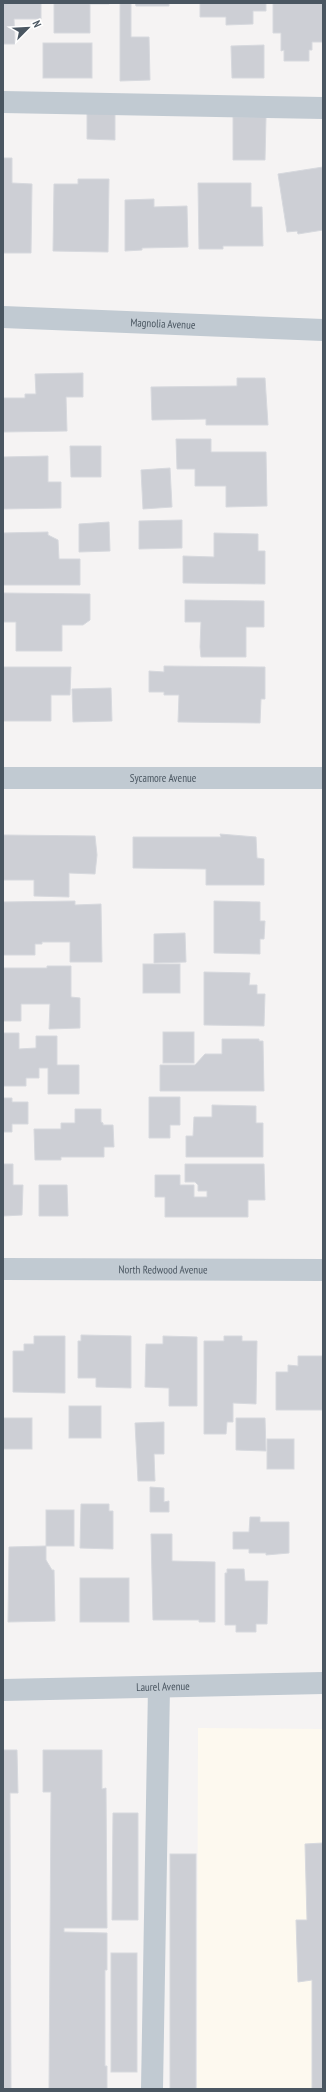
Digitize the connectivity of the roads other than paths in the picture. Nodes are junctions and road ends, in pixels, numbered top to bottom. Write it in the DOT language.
graph roads {
  1 [pos="3,102"];
  2 [pos="323,108"];
  3 [pos="3,317"];
  4 [pos="323,330"];
  5 [pos="3,778"];
  6 [pos="323,778"];
  7 [pos="3,1268"];
  8 [pos="323,1270"];
  9 [pos="323,1683"];
  10 [pos="159,1687"];
  11 [pos="3,1690"];
  12 [pos="152,2089"];
  1 -- 2 [label="street"];
  3 -- 4 [label="street, Magnolia Avenue"];
  5 -- 6 [label="street, Sycamore Avenue"];
  7 -- 8 [label="street, North Redwood Avenue"];
  9 -- 10 [label="street, Laurel Avenue"];
  10 -- 11 [label="street, Laurel Avenue"];
  10 -- 12 [label="street"];
}
